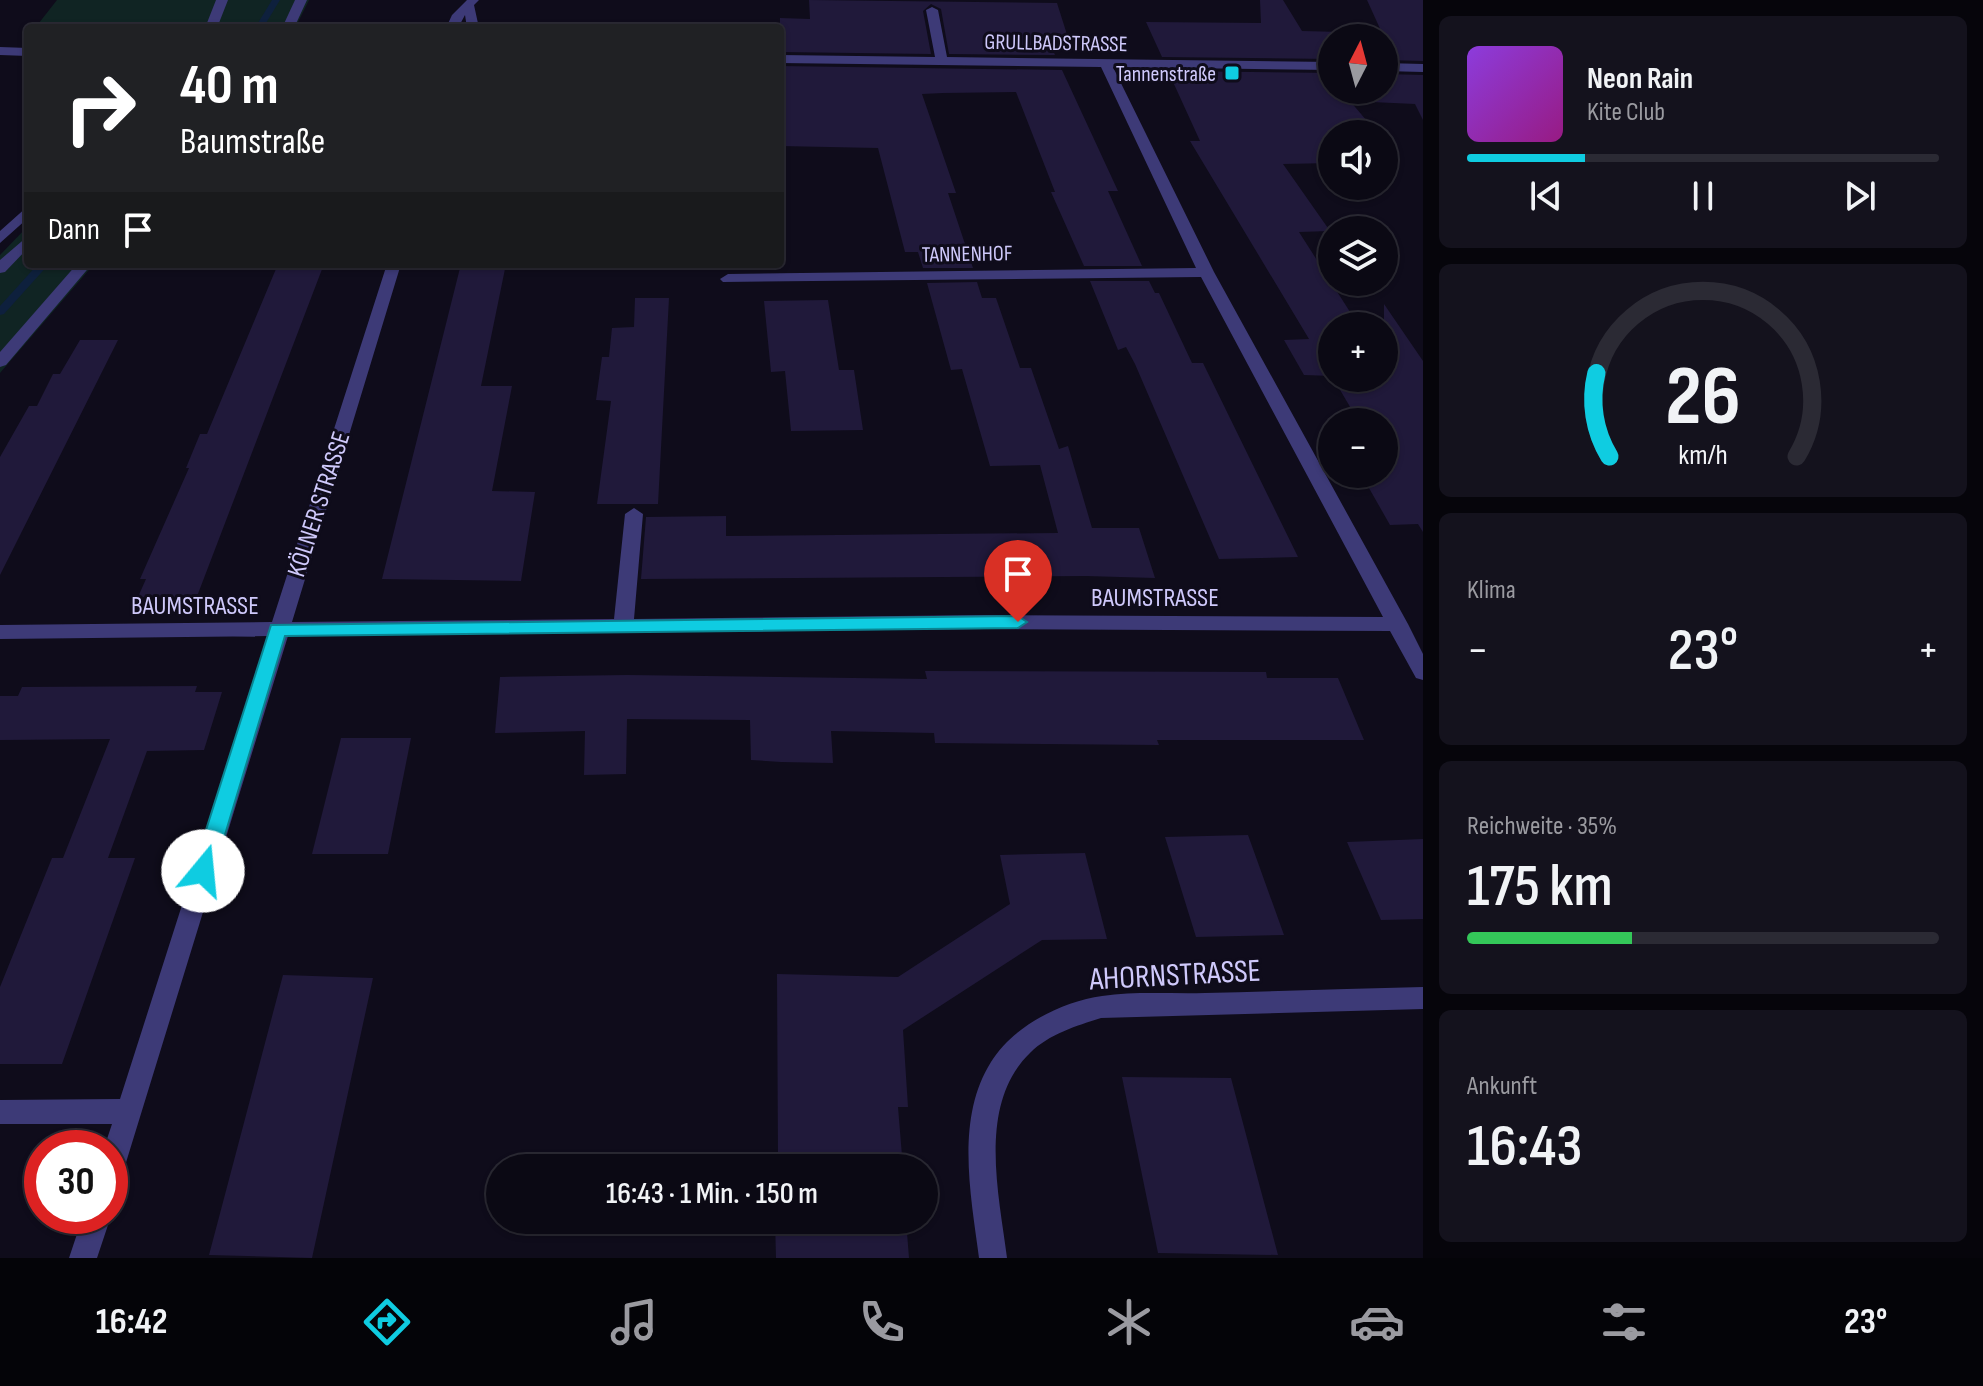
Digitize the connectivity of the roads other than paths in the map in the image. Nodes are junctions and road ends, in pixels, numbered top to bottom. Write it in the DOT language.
graph roads {
  1 [pos="222,0"];
  2 [pos="301,0"];
  3 [pos="471,3"];
  4 [pos="932,10"];
  5 [pos="213,24"];
  6 [pos="290,24"];
  7 [pos="453,24"];
  8 [pos="473,24"];
  9 [pos="0,51"];
  10 [pos="24,52"];
  11 [pos="784,59"];
  12 [pos="942,61"];
  13 [pos="1105,62"];
  14 [pos="1318,66"];
  15 [pos="1398,67"];
  16 [pos="1423,68"];
  17 [pos="24,214"];
  18 [pos="0,239"];
  19 [pos="24,244"];
  20 [pos="82,268"];
  21 [pos="393,268"];
  22 [pos="0,269"];
  23 [pos="1206,272"];
  24 [pos="728,279"];
  25 [pos="0,362"];
  26 [pos="634,514"];
  27 [pos="1398,624"];
  28 [pos="623,626"];
  29 [pos="277,630"];
  30 [pos="0,632"];
  31 [pos="1423,673"];
  32 [pos="1423,998"];
  33 [pos="129,1111"];
  34 [pos="0,1112"];
  35 [pos="123,1130"];
  36 [pos="91,1234"];
  37 [pos="83,1258"];
  38 [pos="993,1258"];
  1 -- 5 [label="street"];
  2 -- 6 [label="street"];
  3 -- 7 [label="street"];
  3 -- 8 [label="street"];
  4 -- 12 [label="street"];
  9 -- 10 [label="street"];
  11 -- 12 [label="street, GRULLBADSTRASSE"];
  12 -- 13 [label="street, GRULLBADSTRASSE"];
  13 -- 14 [label="street, GRULLBADSTRASSE"];
  13 -- 23 [label="street"];
  15 -- 16 [label="street"];
  17 -- 18 [label="street"];
  19 -- 22 [label="street"];
  20 -- 25 [label="street"];
  21 -- 29 [label="street, KÖLNER STRASSE"];
  23 -- 24 [label="street, TANNENHOF"];
  23 -- 27 [label="street"];
  26 -- 28 [label="street"];
  27 -- 28 [label="street, BAUMSTRASSE"];
  27 -- 31 [label="street"];
  28 -- 29 [label="street, BAUMSTRASSE"];
  29 -- 30 [label="street, BAUMSTRASSE"];
  29 -- 33 [label="street, KÖLNER STRASSE"];
  32 -- 38 [label="street, AHORNSTRASSE"];
  33 -- 34 [label="street"];
  33 -- 35 [label="street, KÖLNER STRASSE"];
  36 -- 37 [label="street"];
}
